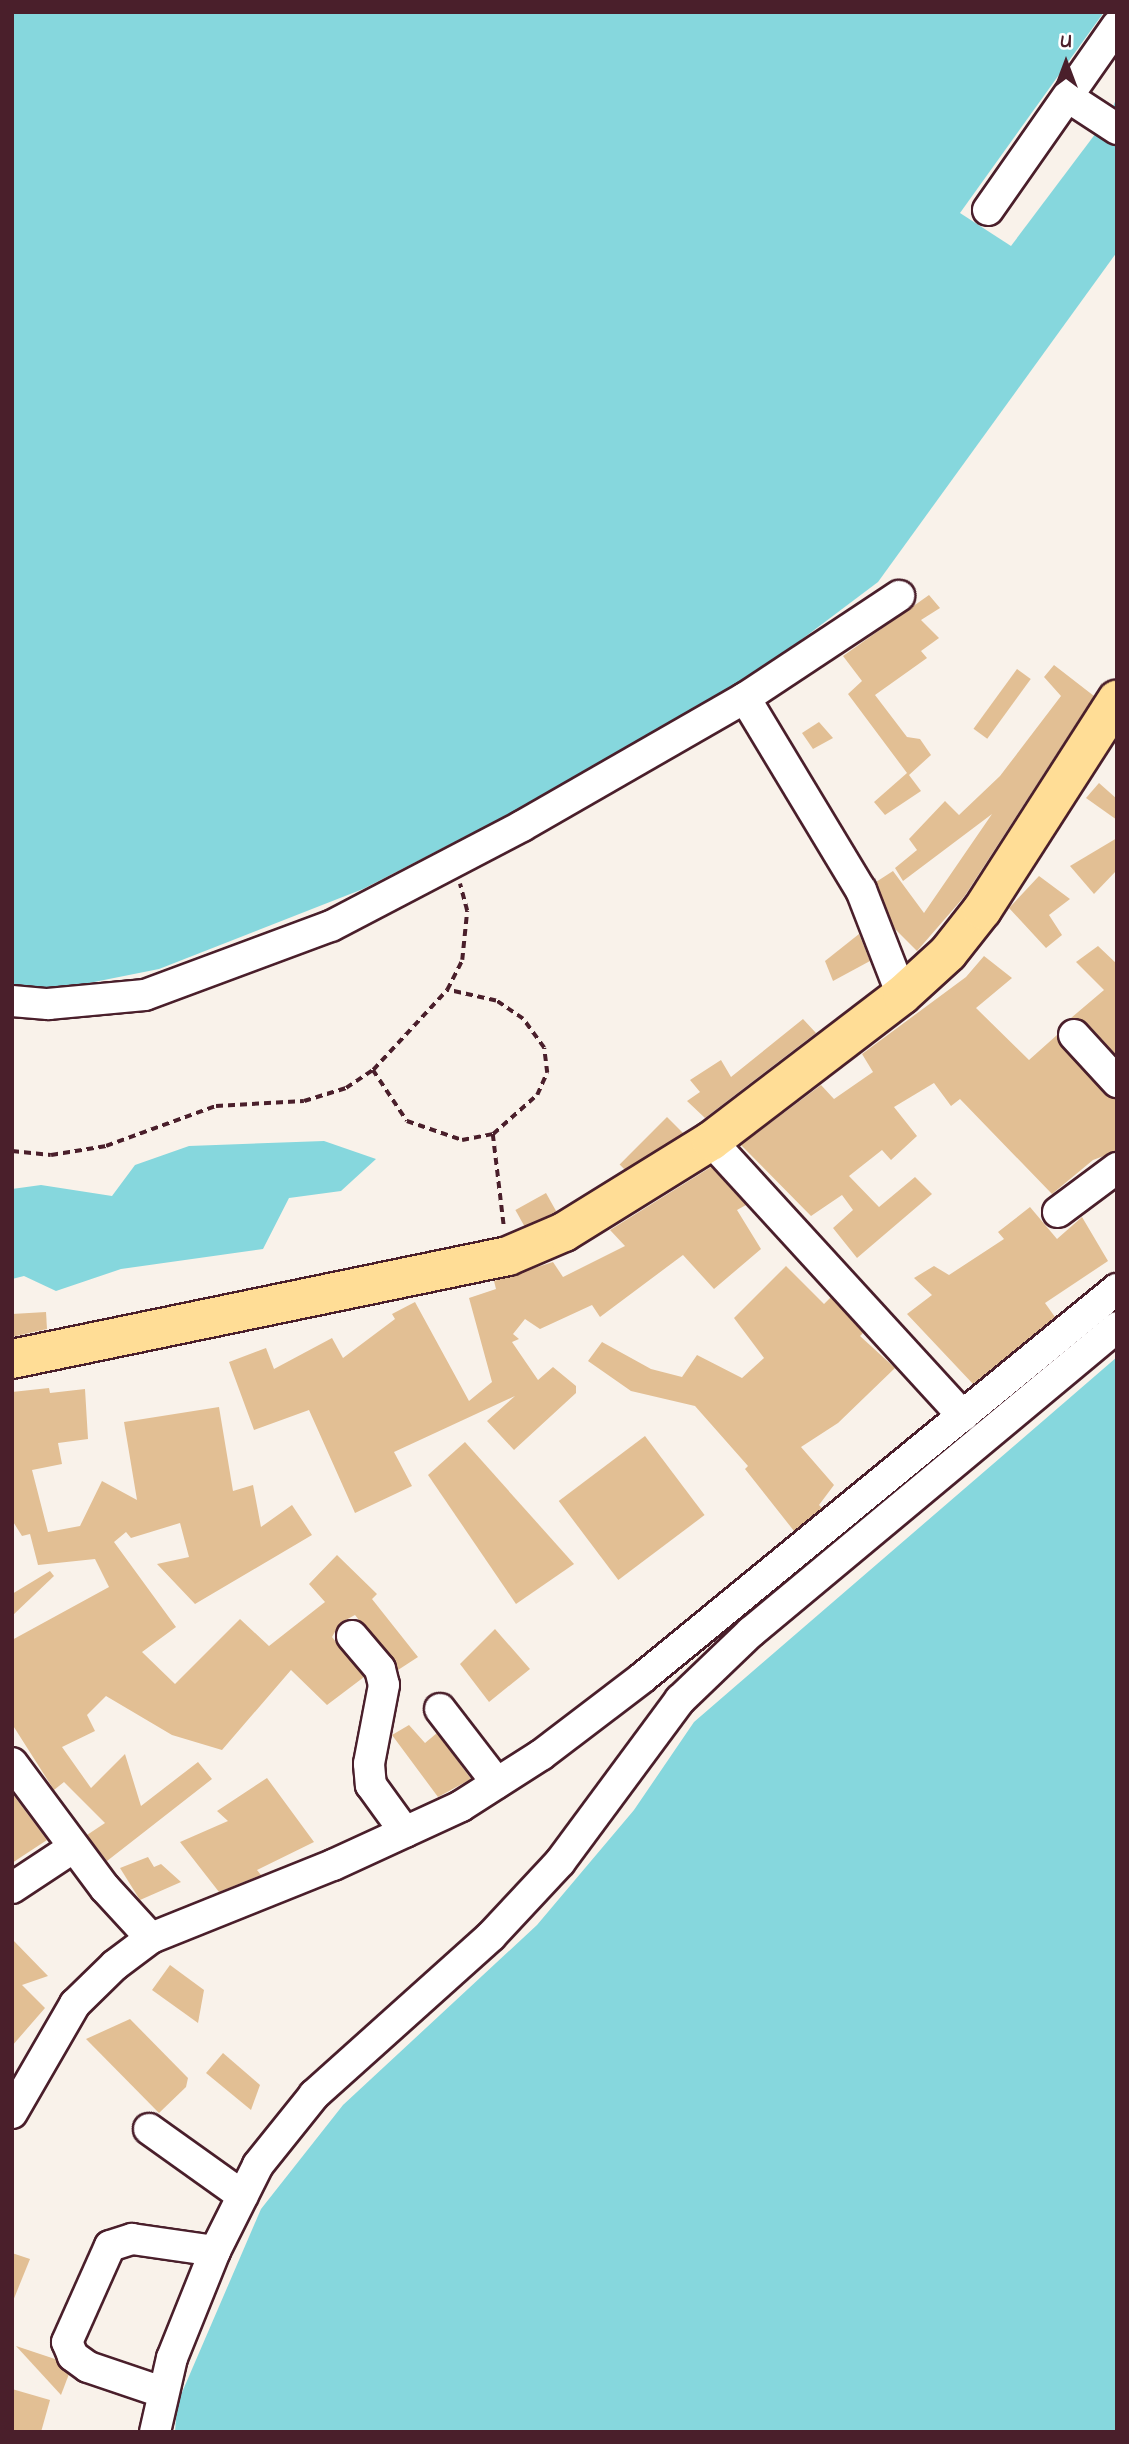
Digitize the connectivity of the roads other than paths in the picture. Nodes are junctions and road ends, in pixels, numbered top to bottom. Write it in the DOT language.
graph roads {
  1 [pos="1111,12"];
  2 [pos="1117,16"];
  3 [pos="1117,26"];
  4 [pos="1068,97"];
  5 [pos="1117,129"];
  6 [pos="988,210"];
  7 [pos="899,596"];
  8 [pos="745,698"];
  9 [pos="1117,700"];
  10 [pos="902,995"];
  11 [pos="12,1001"];
  12 [pos="1074,1035"];
  13 [pos="1117,1082"];
  14 [pos="711,1142"];
  15 [pos="1111,1182"];
  16 [pos="1058,1212"];
  17 [pos="1117,1289"];
  18 [pos="1117,1327"];
  19 [pos="12,1359"];
  20 [pos="963,1416"];
  21 [pos="352,1636"];
  22 [pos="642,1678"];
  23 [pos="671,1708"];
  24 [pos="440,1709"];
  25 [pos="12,1763"];
  26 [pos="497,1783"];
  27 [pos="405,1832"];
  28 [pos="74,1847"];
  29 [pos="12,1888"];
  30 [pos="151,1938"];
  31 [pos="12,2113"];
  32 [pos="149,2129"];
  33 [pos="243,2196"];
  34 [pos="215,2251"];
  35 [pos="162,2392"];
  36 [pos="155,2432"];
  1 -- 2 [label="street"];
  3 -- 4 [label="street"];
  4 -- 5 [label="street"];
  4 -- 6 [label="street"];
  7 -- 8 [label="street"];
  8 -- 10 [label="street"];
  8 -- 11 [label="street"];
  9 -- 10 [label="highway"];
  10 -- 14 [label="highway"];
  12 -- 13 [label="street"];
  14 -- 19 [label="highway"];
  14 -- 20 [label="street"];
  15 -- 16 [label="street"];
  17 -- 20 [label="street"];
  18 -- 23 [label="street"];
  20 -- 22 [label="street"];
  21 -- 27 [label="street"];
  22 -- 23 [label="street"];
  22 -- 26 [label="street"];
  23 -- 33 [label="street"];
  24 -- 26 [label="street"];
  25 -- 28 [label="street"];
  26 -- 27 [label="street"];
  27 -- 30 [label="street"];
  28 -- 29 [label="street"];
  28 -- 30 [label="street"];
  30 -- 31 [label="street"];
  32 -- 33 [label="street"];
  33 -- 34 [label="street"];
  34 -- 35 [label="street"];
  34 -- 35 [label="street"];
  35 -- 36 [label="street"];
}
